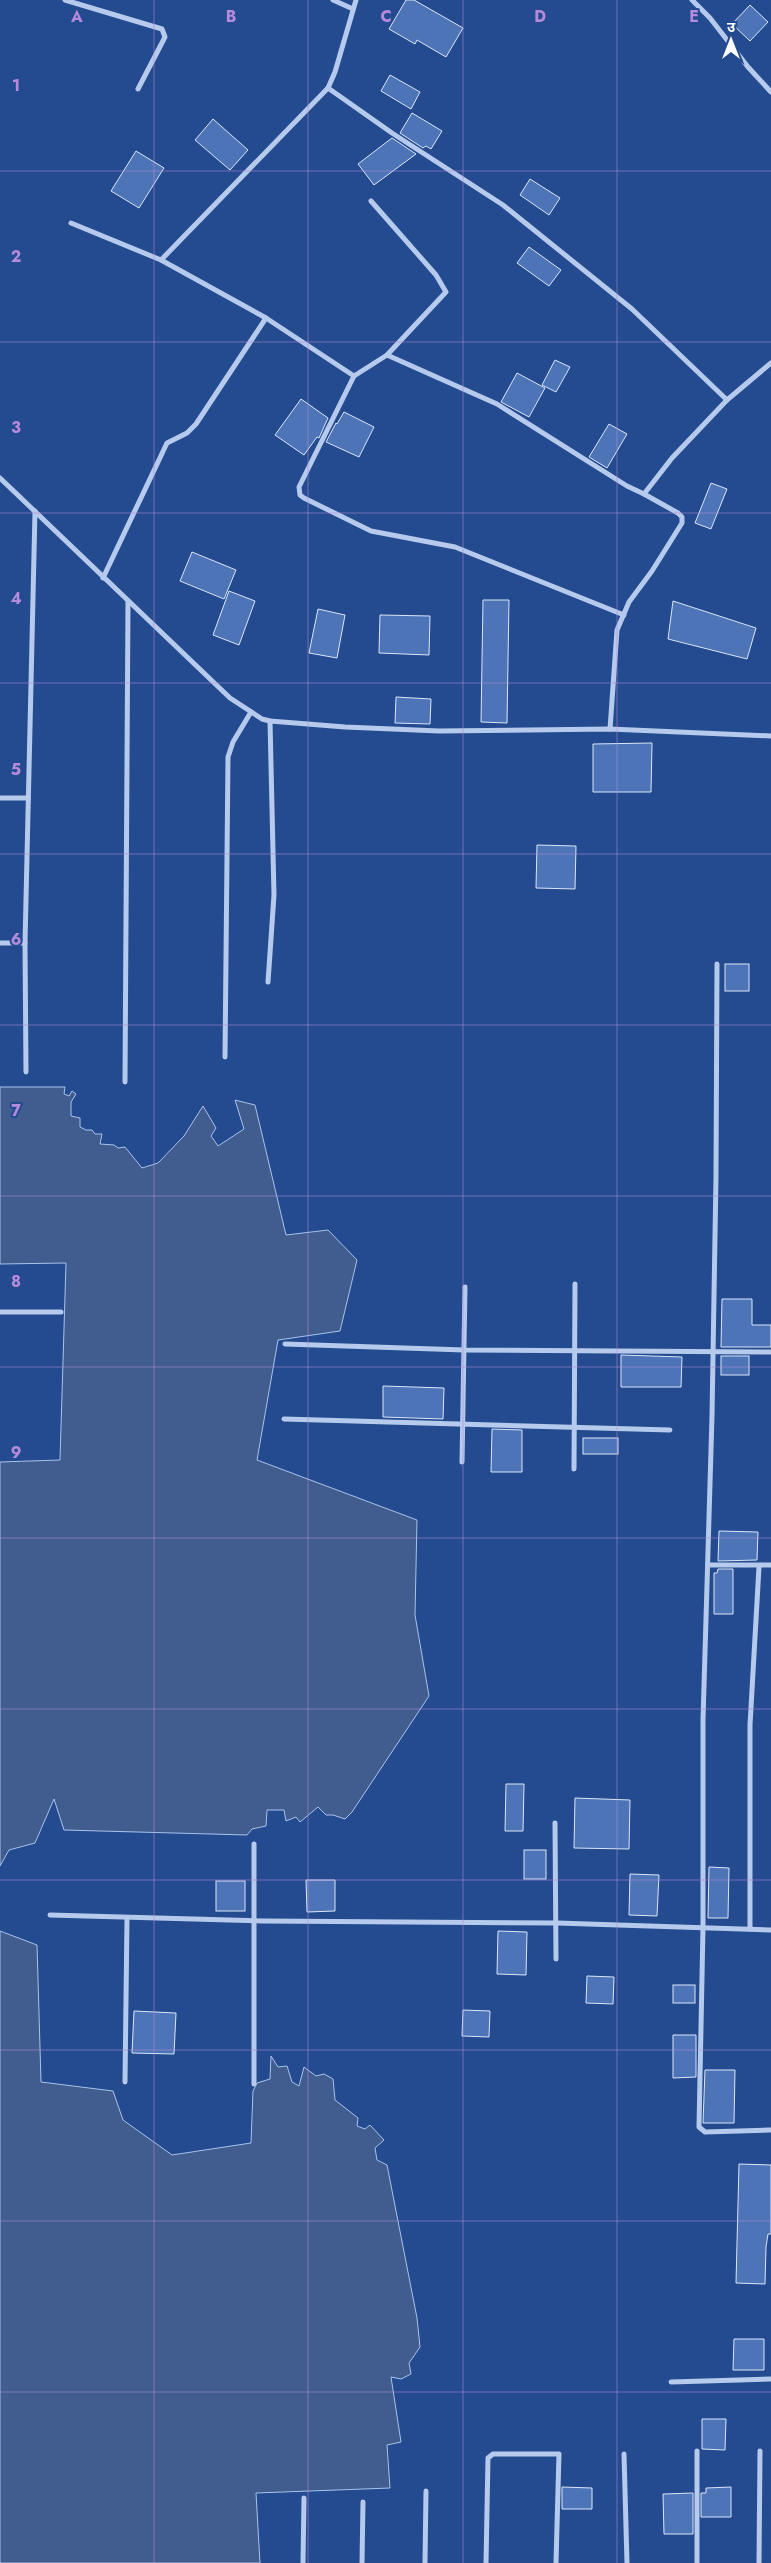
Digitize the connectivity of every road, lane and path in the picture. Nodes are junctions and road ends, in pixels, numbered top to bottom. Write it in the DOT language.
graph roads {
  1 [pos="65,0"];
  2 [pos="333,0"];
  3 [pos="356,0"];
  4 [pos="692,0"];
  5 [pos="353,9"];
  6 [pos="328,88"];
  7 [pos="138,89"];
  8 [pos="771,92"];
  9 [pos="371,201"];
  10 [pos="71,223"];
  11 [pos="161,260"];
  12 [pos="266,318"];
  13 [pos="387,355"];
  14 [pos="771,363"];
  15 [pos="354,376"];
  16 [pos="727,400"];
  17 [pos="0,478"];
  18 [pos="644,494"];
  19 [pos="34,511"];
  20 [pos="103,578"];
  21 [pos="128,602"];
  22 [pos="624,614"];
  23 [pos="251,712"];
  24 [pos="270,721"];
  25 [pos="610,729"];
  26 [pos="771,736"];
  27 [pos="0,798"];
  28 [pos="28,798"];
  29 [pos="0,942"];
  30 [pos="25,943"];
  31 [pos="717,964"];
  32 [pos="268,982"];
  33 [pos="225,1057"];
  34 [pos="26,1072"];
  35 [pos="125,1082"];
  36 [pos="576,1284"];
  37 [pos="465,1287"];
  38 [pos="0,1312"];
  39 [pos="61,1312"];
  40 [pos="285,1344"];
  41 [pos="464,1350"];
  42 [pos="575,1350"];
  43 [pos="713,1351"];
  44 [pos="771,1352"];
  45 [pos="284,1419"];
  46 [pos="463,1424"];
  47 [pos="574,1427"];
  48 [pos="670,1430"];
  49 [pos="462,1462"];
  50 [pos="574,1469"];
  51 [pos="708,1565"];
  52 [pos="771,1565"];
  53 [pos="759,1567"];
  54 [pos="555,1823"];
  55 [pos="254,1844"];
  56 [pos="50,1915"];
  57 [pos="127,1918"];
  58 [pos="255,1921"];
  59 [pos="557,1923"];
  60 [pos="703,1927"];
  61 [pos="750,1929"];
  62 [pos="771,1930"];
  63 [pos="556,1959"];
  64 [pos="125,2082"];
  65 [pos="254,2084"];
  66 [pos="771,2130"];
  67 [pos="771,2379"];
  68 [pos="671,2382"];
  69 [pos="697,2451"];
  70 [pos="760,2451"];
  71 [pos="624,2454"];
  72 [pos="426,2491"];
  73 [pos="304,2498"];
  74 [pos="363,2502"];
  75 [pos="303,2563"];
  76 [pos="362,2563"];
  77 [pos="425,2563"];
  78 [pos="486,2563"];
  79 [pos="556,2563"];
  80 [pos="627,2563"];
  81 [pos="697,2563"];
  82 [pos="759,2563"];
  1 -- 7 [label="street"];
  2 -- 5 [label="street"];
  3 -- 5 [label="street"];
  4 -- 8 [label="street"];
  5 -- 6 [label="street"];
  6 -- 11 [label="street"];
  6 -- 16 [label="street"];
  9 -- 13 [label="street"];
  10 -- 11 [label="street"];
  11 -- 12 [label="street"];
  12 -- 15 [label="street"];
  12 -- 20 [label="street"];
  13 -- 15 [label="street"];
  13 -- 18 [label="street"];
  14 -- 16 [label="street"];
  15 -- 22 [label="street"];
  16 -- 18 [label="street"];
  17 -- 19 [label="street"];
  18 -- 22 [label="street"];
  19 -- 20 [label="street"];
  19 -- 28 [label="street"];
  20 -- 21 [label="street"];
  21 -- 23 [label="street"];
  21 -- 35 [label="street"];
  22 -- 25 [label="street"];
  23 -- 24 [label="street"];
  23 -- 33 [label="street"];
  24 -- 25 [label="street"];
  24 -- 32 [label="street"];
  25 -- 26 [label="street"];
  27 -- 28 [label="street"];
  28 -- 30 [label="street"];
  29 -- 30 [label="street"];
  30 -- 34 [label="street"];
  31 -- 43 [label="street"];
  36 -- 42 [label="street"];
  37 -- 41 [label="street"];
  38 -- 39 [label="street"];
  40 -- 41 [label="street"];
  41 -- 42 [label="street"];
  41 -- 46 [label="street"];
  42 -- 43 [label="street"];
  42 -- 47 [label="street"];
  43 -- 44 [label="street"];
  43 -- 51 [label="street"];
  45 -- 46 [label="street"];
  46 -- 47 [label="street"];
  46 -- 49 [label="street"];
  47 -- 48 [label="street"];
  47 -- 50 [label="street"];
  51 -- 53 [label="street"];
  51 -- 60 [label="street"];
  52 -- 53 [label="street"];
  53 -- 61 [label="street"];
  54 -- 59 [label="street"];
  55 -- 58 [label="street"];
  56 -- 57 [label="street"];
  57 -- 58 [label="street"];
  57 -- 64 [label="street"];
  58 -- 59 [label="street"];
  58 -- 65 [label="street"];
  59 -- 60 [label="street"];
  59 -- 63 [label="street"];
  60 -- 61 [label="street"];
  60 -- 66 [label="street"];
  61 -- 62 [label="street"];
  67 -- 68 [label="street"];
  69 -- 81 [label="street"];
  70 -- 82 [label="street"];
  71 -- 80 [label="street"];
  72 -- 77 [label="street"];
  73 -- 75 [label="street"];
  74 -- 76 [label="street"];
  78 -- 79 [label="street"];
}
